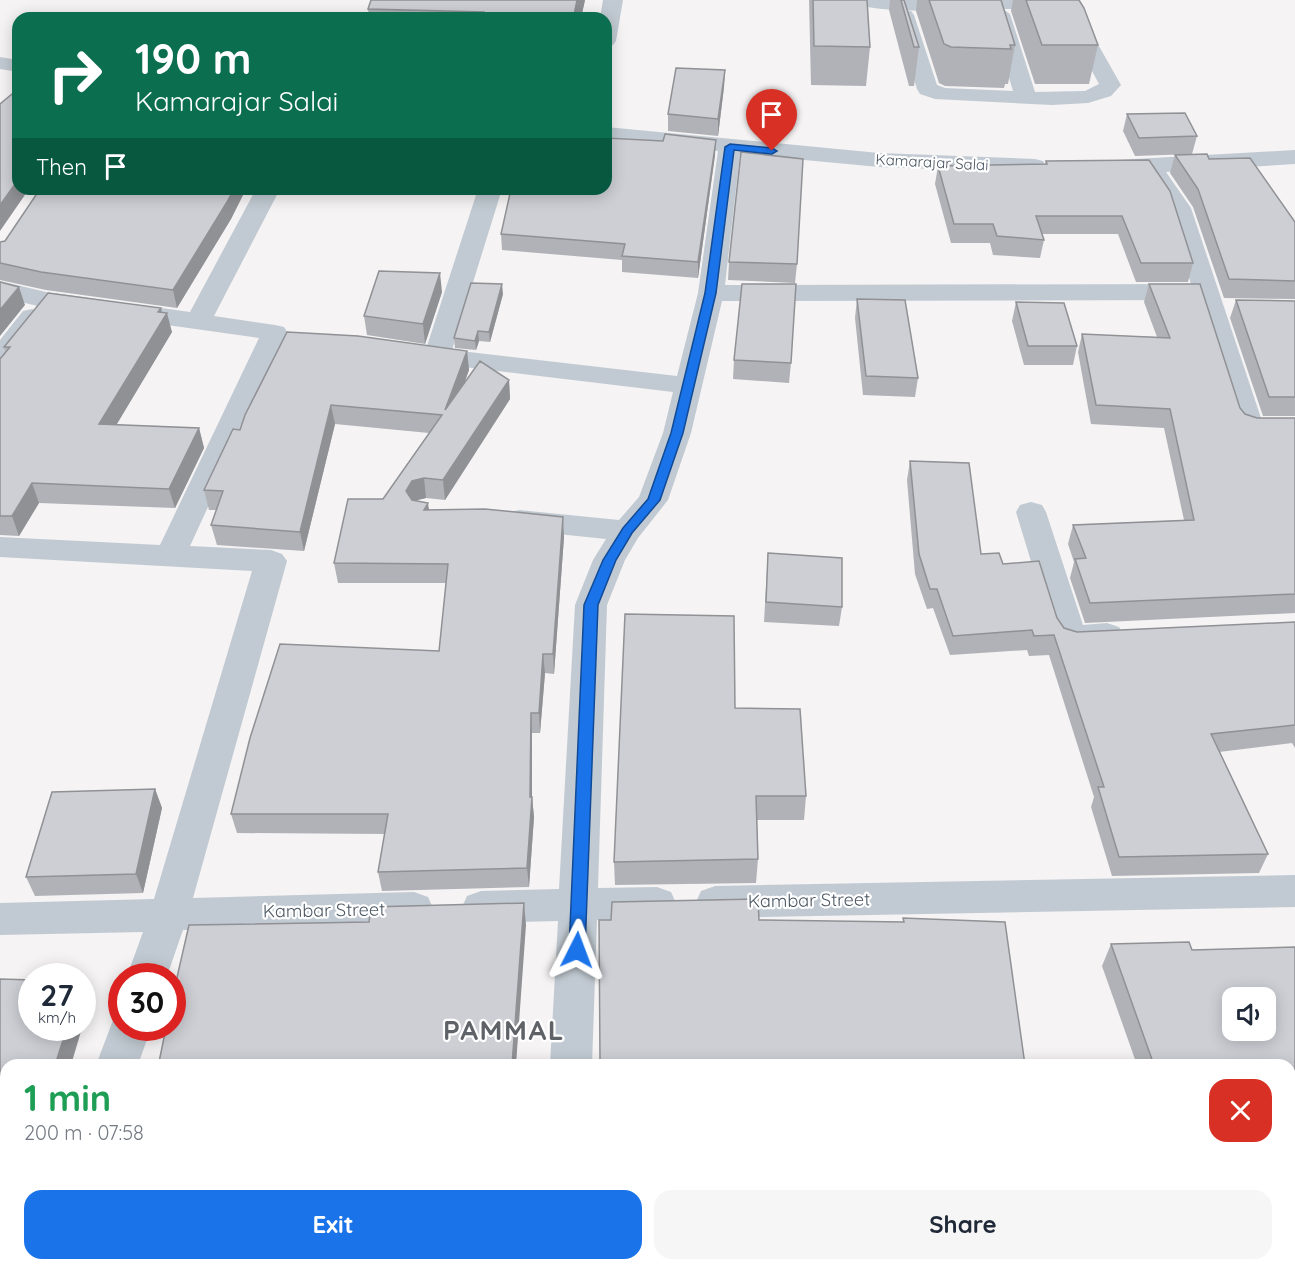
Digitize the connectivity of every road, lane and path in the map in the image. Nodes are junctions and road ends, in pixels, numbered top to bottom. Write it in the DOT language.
graph roads {
  1 [pos="860,0"];
  2 [pos="996,2"];
  3 [pos="901,3"];
  4 [pos="1026,98"];
  5 [pos="612,135"];
  6 [pos="730,147"];
  7 [pos="1295,157"];
  8 [pos="1151,165"];
  9 [pos="1052,166"];
  10 [pos="1085,166"];
  11 [pos="265,195"];
  12 [pos="488,195"];
  13 [pos="0,289"];
  14 [pos="711,293"];
  15 [pos="46,300"];
  16 [pos="1219,303"];
  17 [pos="198,321"];
  18 [pos="402,351"];
  19 [pos="437,356"];
  20 [pos="0,358"];
  21 [pos="689,386"];
  22 [pos="1295,427"];
  23 [pos="1031,512"];
  24 [pos="497,518"];
  25 [pos="627,531"];
  26 [pos="4,553"];
  27 [pos="170,556"];
  28 [pos="1142,633"];
  29 [pos="1295,891"];
  30 [pos="579,904"];
  31 [pos="169,914"];
  32 [pos="0,919"];
  33 [pos="152,963"];
  34 [pos="125,1041"];
  35 [pos="119,1059"];
  36 [pos="571,1059"];
  1 -- 3 [label="street"];
  2 -- 3 [label="street"];
  2 -- 4 [label="street"];
  2 -- 4 [label="street"];
  3 -- 4 [label="street"];
  5 -- 6 [label="street, Kamarajar Salai"];
  6 -- 9 [label="street, Kamarajar Salai"];
  6 -- 14 [label="street"];
  7 -- 8 [label="street"];
  8 -- 10 [label="street"];
  8 -- 16 [label="street"];
  11 -- 17 [label="street"];
  12 -- 19 [label="street"];
  13 -- 15 [label="street"];
  14 -- 16 [label="street"];
  14 -- 21 [label="street"];
  15 -- 17 [label="street"];
  15 -- 20 [label="street"];
  16 -- 22 [label="street"];
  17 -- 27 [label="street"];
  18 -- 19 [label="street"];
  19 -- 21 [label="street"];
  21 -- 25 [label="street"];
  23 -- 28 [label="street"];
  24 -- 25 [label="street"];
  25 -- 30 [label="street"];
  26 -- 27 [label="street"];
  27 -- 31 [label="street"];
  29 -- 30 [label="street, Kambar Street"];
  30 -- 31 [label="street, Kambar Street"];
  30 -- 36 [label="street"];
  31 -- 32 [label="street, Kambar Street"];
  31 -- 33 [label="street"];
  34 -- 35 [label="street"];
}
